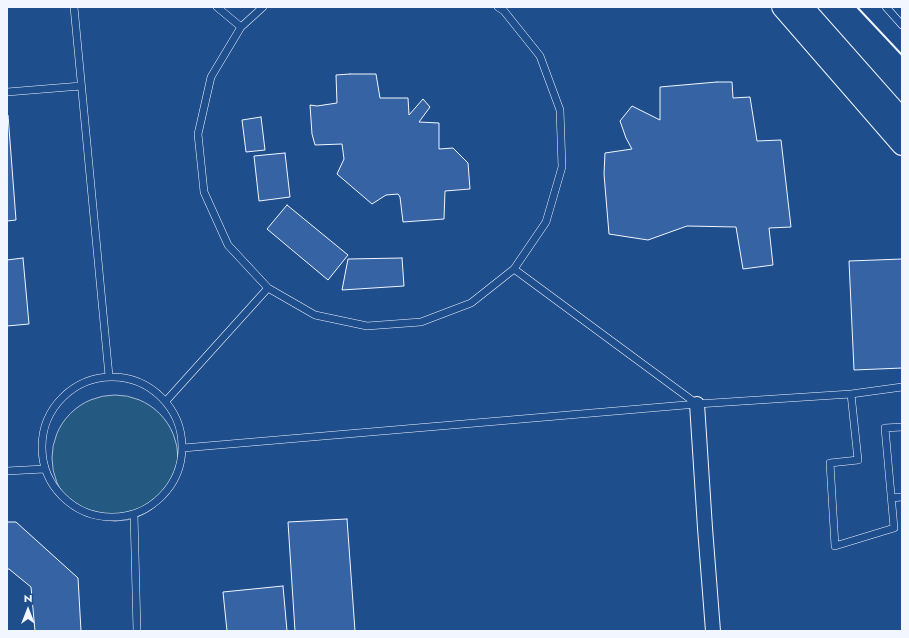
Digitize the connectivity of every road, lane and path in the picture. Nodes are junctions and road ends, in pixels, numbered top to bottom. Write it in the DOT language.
graph roads {
  1 [pos="74,7"];
  2 [pos="217,7"];
  3 [pos="263,7"];
  4 [pos="782,7"];
  5 [pos="803,7"];
  6 [pos="886,7"];
  7 [pos="504,8"];
  8 [pos="902,25"];
  9 [pos="241,27"];
  10 [pos="81,86"];
  11 [pos="7,92"];
  12 [pos="902,119"];
  13 [pos="902,145"];
  14 [pos="514,269"];
  15 [pos="268,288"];
  16 [pos="109,376"];
  17 [pos="902,387"];
  18 [pos="851,394"];
  19 [pos="166,401"];
  20 [pos="697,404"];
  21 [pos="902,427"];
  22 [pos="183,448"];
  23 [pos="44,469"];
  24 [pos="7,472"];
  25 [pos="902,497"];
  26 [pos="891,498"];
  27 [pos="134,514"];
  28 [pos="137,631"];
  29 [pos="713,631"];
  1 -- 10 [label="lane"];
  2 -- 9 [label="lane"];
  3 -- 9 [label="lane"];
  4 -- 13 [label="main road"];
  5 -- 12 [label="main road"];
  6 -- 8 [label="lane"];
  7 -- 14 [label="lane"];
  9 -- 15 [label="lane"];
  10 -- 11 [label="lane"];
  10 -- 16 [label="lane"];
  14 -- 15 [label="lane"];
  14 -- 20 [label="lane"];
  15 -- 19 [label="lane"];
  16 -- 19 [label="lane"];
  16 -- 23 [label="lane"];
  17 -- 18 [label="lane"];
  18 -- 20 [label="lane"];
  18 -- 26 [label="lane"];
  19 -- 22 [label="lane"];
  20 -- 22 [label="lane"];
  20 -- 29 [label="street"];
  21 -- 26 [label="lane"];
  22 -- 27 [label="lane"];
  23 -- 24 [label="lane"];
  23 -- 27 [label="lane"];
  25 -- 26 [label="lane"];
  27 -- 28 [label="lane"];
}
